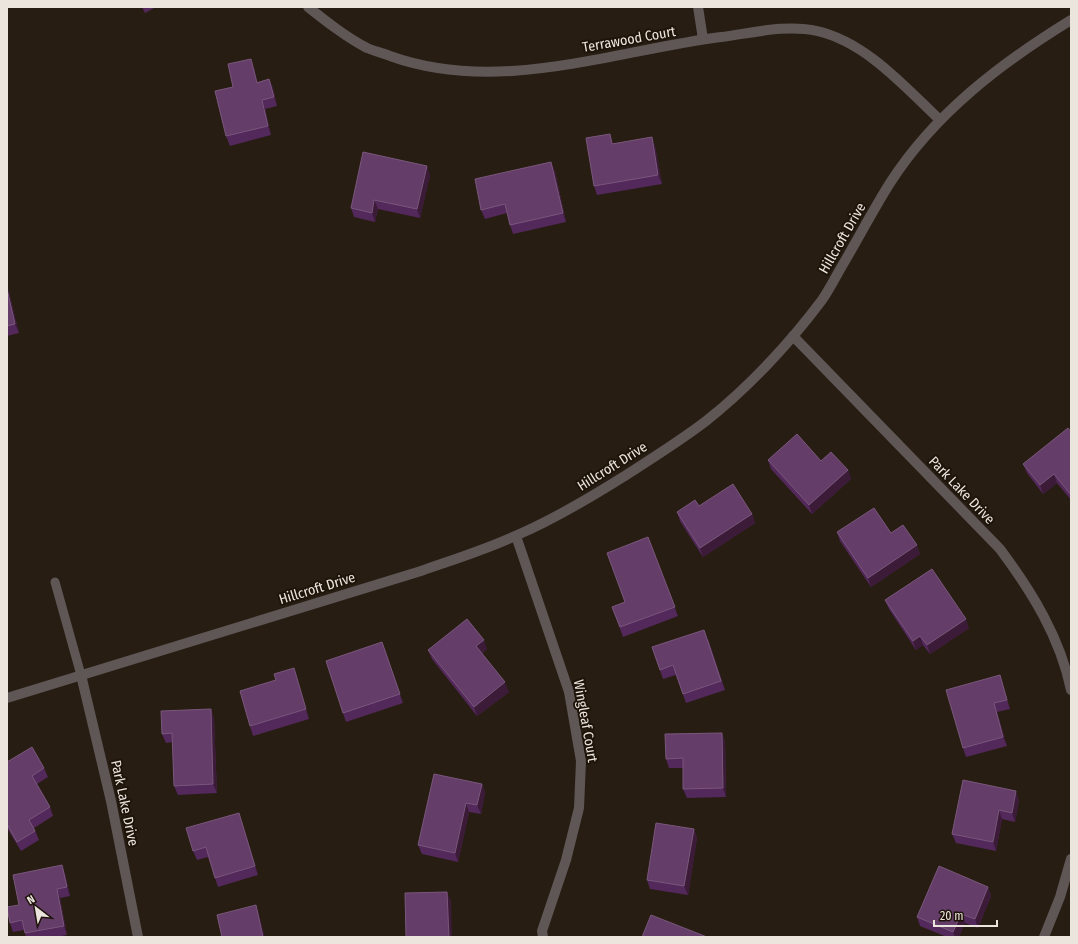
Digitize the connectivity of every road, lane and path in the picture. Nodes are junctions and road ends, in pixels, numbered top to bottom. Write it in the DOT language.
graph roads {
  1 [pos="308,7"];
  2 [pos="698,7"];
  3 [pos="1071,20"];
  4 [pos="703,39"];
  5 [pos="940,120"];
  6 [pos="793,336"];
  7 [pos="516,536"];
  8 [pos="55,582"];
  9 [pos="81,675"];
  10 [pos="1071,690"];
  11 [pos="7,698"];
  12 [pos="1071,859"];
  13 [pos="138,937"];
  14 [pos="542,937"];
  15 [pos="1044,937"];
  1 -- 4 [label="street, Terrawood Court"];
  2 -- 4 [label="street"];
  3 -- 5 [label="street, Hillcroft Drive"];
  4 -- 5 [label="street, Terrawood Court"];
  5 -- 6 [label="street, Hillcroft Drive"];
  6 -- 7 [label="street, Hillcroft Drive"];
  6 -- 10 [label="street, Park Lake Drive"];
  7 -- 9 [label="street, Hillcroft Drive"];
  7 -- 14 [label="street, Wingleaf Court"];
  8 -- 9 [label="lane"];
  9 -- 11 [label="street, Hillcroft Drive"];
  9 -- 13 [label="street, Park Lake Drive"];
  12 -- 15 [label="street"];
}
